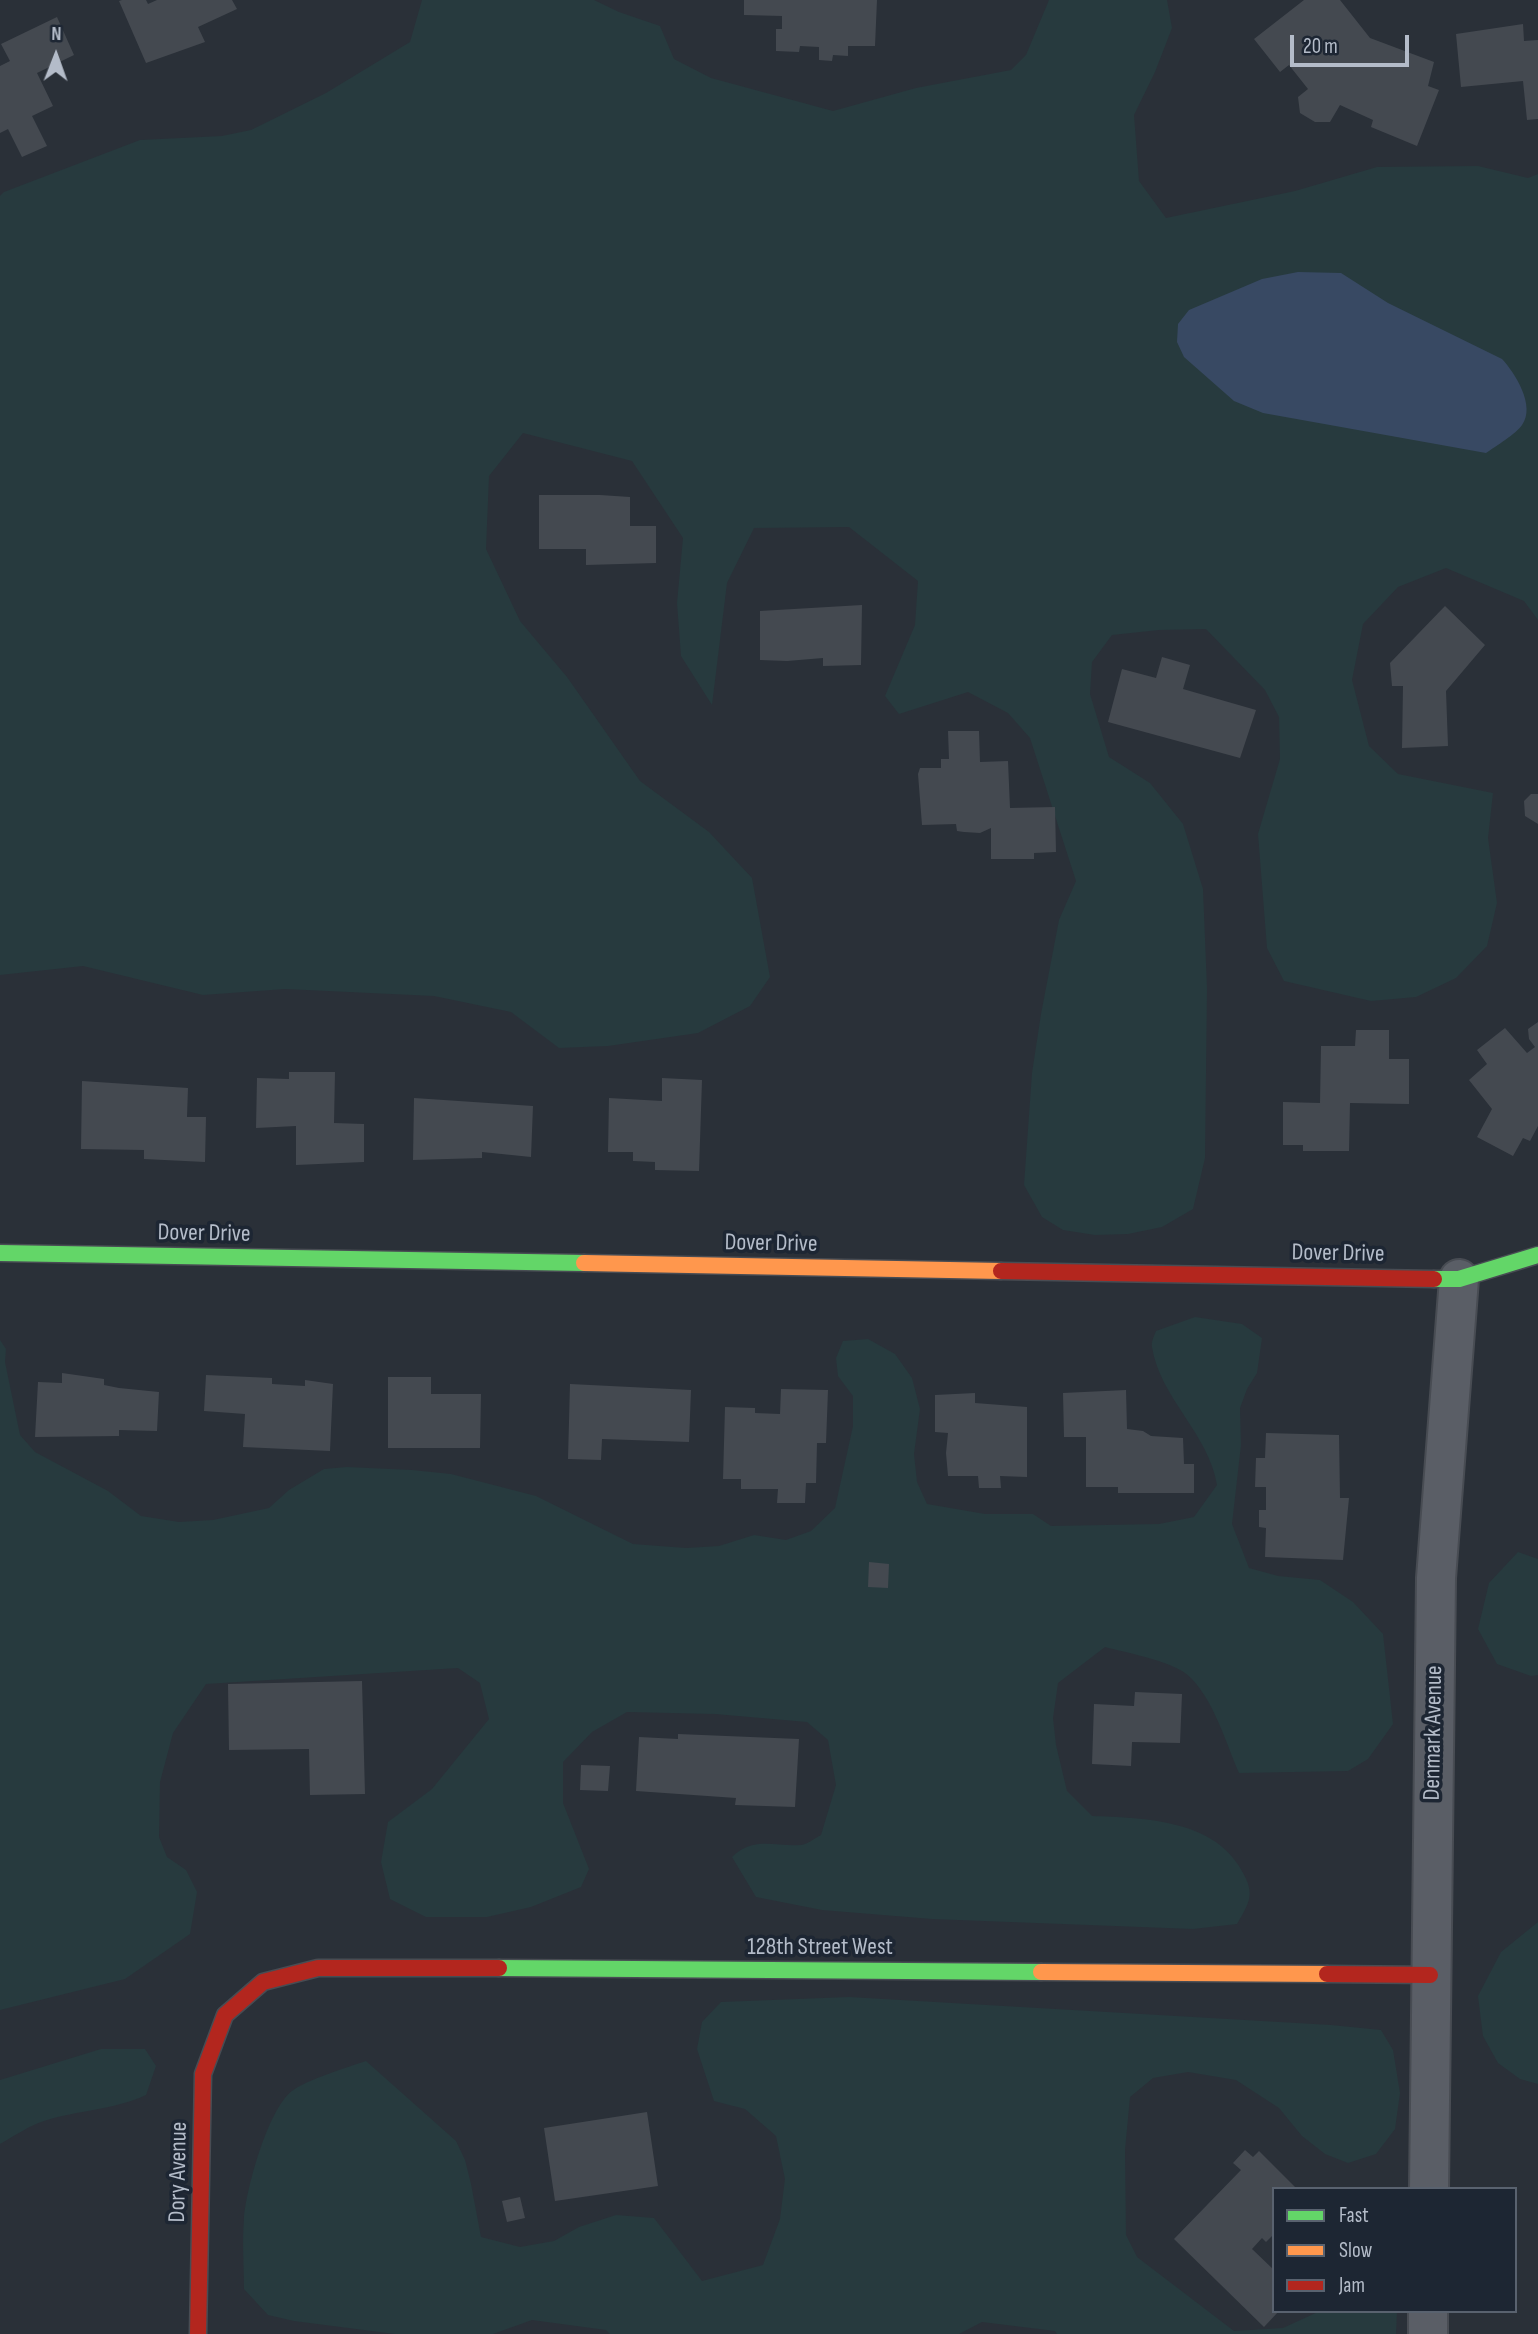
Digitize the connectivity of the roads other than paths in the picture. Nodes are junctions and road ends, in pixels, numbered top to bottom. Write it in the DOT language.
graph roads {
  1 [pos="0,1253"];
  2 [pos="1538,1255"];
  3 [pos="1459,1279"];
  4 [pos="1430,1975"];
  5 [pos="225,2015"];
  6 [pos="1429,2187"];
  7 [pos="1428,2313"];
  8 [pos="198,2334"];
  9 [pos="1428,2334"];
  1 -- 3 [label="street, Dover Drive"];
  2 -- 3 [label="street, Dover Drive"];
  3 -- 4 [label="street, Denmark Avenue"];
  4 -- 5 [label="street, 128th Street West"];
  4 -- 6 [label="street, Denmark Avenue"];
  5 -- 8 [label="street, Dory Avenue"];
  7 -- 9 [label="street"];
}
